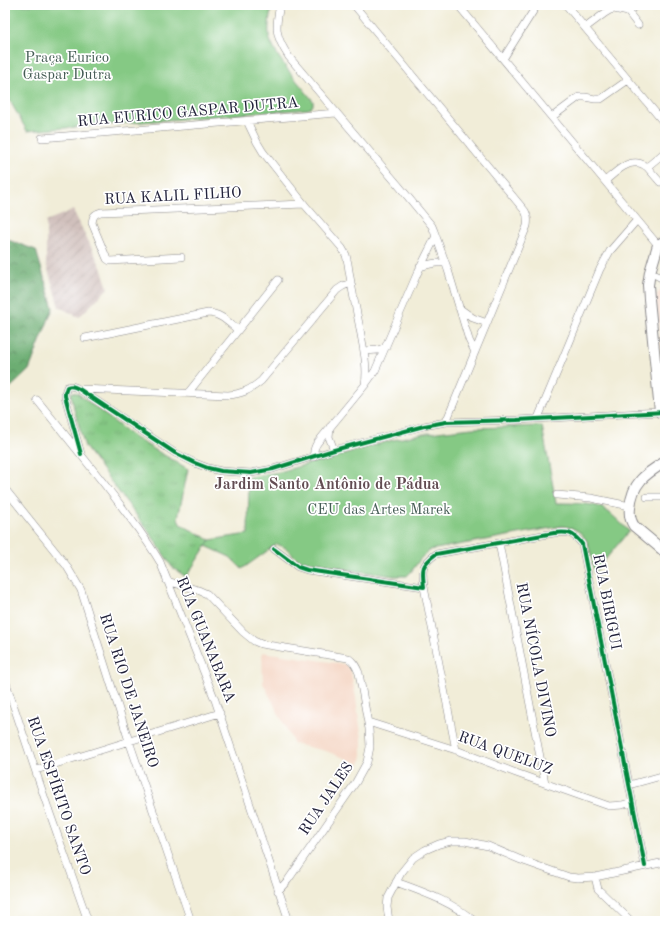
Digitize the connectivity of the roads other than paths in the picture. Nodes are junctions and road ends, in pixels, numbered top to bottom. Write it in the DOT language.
graph roads {
  1 [pos="280,5"];
  2 [pos="354,5"];
  3 [pos="458,5"];
  4 [pos="537,5"];
  5 [pos="566,5"];
  6 [pos="638,5"];
  7 [pos="628,12"];
  8 [pos="638,24"];
  9 [pos="585,28"];
  10 [pos="503,59"];
  11 [pos="628,80"];
  12 [pos="336,113"];
  13 [pos="552,117"];
  14 [pos="247,121"];
  15 [pos="665,124"];
  16 [pos="42,138"];
  17 [pos="665,152"];
  18 [pos="647,167"];
  19 [pos="605,181"];
  20 [pos="660,182"];
  21 [pos="304,204"];
  22 [pos="637,220"];
  23 [pos="436,236"];
  24 [pos="662,243"];
  25 [pos="181,257"];
  26 [pos="445,263"];
  27 [pos="420,267"];
  28 [pos="650,272"];
  29 [pos="278,280"];
  30 [pos="665,280"];
  31 [pos="351,283"];
  32 [pos="459,308"];
  33 [pos="487,323"];
  34 [pos="238,330"];
  35 [pos="85,338"];
  36 [pos="386,347"];
  37 [pos="364,351"];
  38 [pos="475,352"];
  39 [pos="365,385"];
  40 [pos="79,390"];
  41 [pos="188,393"];
  42 [pos="37,400"];
  43 [pos="663,412"];
  44 [pos="538,418"];
  45 [pos="446,422"];
  46 [pos="330,427"];
  47 [pos="334,450"];
  48 [pos="81,454"];
  49 [pos="314,457"];
  50 [pos="665,462"];
  51 [pos="5,489"];
  52 [pos="557,495"];
  53 [pos="647,497"];
  54 [pos="665,497"];
  55 [pos="630,506"];
  56 [pos="499,543"];
  57 [pos="274,549"];
  58 [pos="665,552"];
  59 [pos="167,581"];
  60 [pos="424,587"];
  61 [pos="5,680"];
  62 [pos="220,713"];
  63 [pos="368,722"];
  64 [pos="129,741"];
  65 [pos="456,750"];
  66 [pos="36,770"];
  67 [pos="665,775"];
  68 [pos="545,782"];
  69 [pos="629,784"];
  70 [pos="632,802"];
  71 [pos="665,862"];
  72 [pos="645,866"];
  73 [pos="595,877"];
  74 [pos="396,882"];
  75 [pos="278,891"];
  76 [pos="88,921"];
  77 [pos="190,921"];
  78 [pos="289,921"];
  79 [pos="389,921"];
  80 [pos="474,921"];
  81 [pos="631,921"];
  1 -- 12 [label="street"];
  2 -- 33 [label="street"];
  3 -- 10 [label="street"];
  4 -- 10 [label="street"];
  5 -- 9 [label="street"];
  6 -- 7 [label="street"];
  7 -- 8 [label="street"];
  7 -- 9 [label="street"];
  9 -- 11 [label="street"];
  10 -- 13 [label="street"];
  11 -- 13 [label="street"];
  11 -- 15 [label="street"];
  12 -- 14 [label="street, RUA EURICO GASPAR DUTRA"];
  12 -- 23 [label="street"];
  13 -- 19 [label="street"];
  14 -- 16 [label="street, RUA EURICO GASPAR DUTRA"];
  14 -- 21 [label="street"];
  17 -- 18 [label="street"];
  18 -- 19 [label="street"];
  18 -- 20 [label="street"];
  19 -- 22 [label="street"];
  21 -- 25 [label="street, RUA KALIL FILHO"];
  21 -- 31 [label="street"];
  22 -- 24 [label="street"];
  22 -- 44 [label="street"];
  23 -- 26 [label="street"];
  23 -- 27 [label="street"];
  24 -- 28 [label="street"];
  26 -- 27 [label="street"];
  26 -- 32 [label="street"];
  27 -- 36 [label="street"];
  28 -- 30 [label="street"];
  28 -- 43 [label="street"];
  29 -- 34 [label="street"];
  31 -- 37 [label="street"];
  31 -- 41 [label="street"];
  32 -- 33 [label="street"];
  32 -- 38 [label="street"];
  33 -- 38 [label="street"];
  34 -- 35 [label="street"];
  34 -- 41 [label="street"];
  36 -- 37 [label="street"];
  36 -- 39 [label="street"];
  37 -- 39 [label="street"];
  38 -- 45 [label="street"];
  39 -- 46 [label="street"];
  40 -- 41 [label="street"];
  40 -- 48 [label="street"];
  40 -- 49 [label="street"];
  42 -- 48 [label="street, RUA GUANABARA"];
  43 -- 44 [label="street"];
  44 -- 45 [label="street"];
  45 -- 47 [label="street"];
  46 -- 47 [label="street"];
  46 -- 49 [label="street"];
  47 -- 49 [label="street"];
  48 -- 59 [label="street, RUA GUANABARA"];
  50 -- 55 [label="street"];
  51 -- 64 [label="street, RUA RIO DE JANEIRO"];
  52 -- 55 [label="street"];
  53 -- 54 [label="street"];
  55 -- 58 [label="street"];
  56 -- 60 [label="street, RUA BIRIGUI"];
  56 -- 68 [label="street, RUA NÍCOLA DIVINO"];
  56 -- 69 [label="street, RUA BIRIGUI"];
  57 -- 60 [label="street"];
  59 -- 62 [label="street, RUA GUANABARA"];
  59 -- 63 [label="street, RUA JALES"];
  60 -- 65 [label="street, RUA BIRIGUI"];
  61 -- 66 [label="street, RUA ESPÍRITO SANTO"];
  62 -- 64 [label="street"];
  62 -- 75 [label="street, RUA GUANABARA"];
  63 -- 65 [label="street, RUA QUELUZ"];
  63 -- 75 [label="street, RUA JALES"];
  64 -- 66 [label="street"];
  64 -- 77 [label="street, RUA RIO DE JANEIRO"];
  65 -- 68 [label="street, RUA QUELUZ"];
  66 -- 76 [label="street, RUA ESPÍRITO SANTO"];
  67 -- 69 [label="street"];
  68 -- 70 [label="street, RUA QUELUZ"];
  69 -- 70 [label="street, RUA BIRIGUI"];
  70 -- 72 [label="street, RUA BIRIGUI"];
  71 -- 72 [label="street"];
  72 -- 73 [label="street"];
  73 -- 74 [label="street"];
  73 -- 81 [label="street"];
  74 -- 79 [label="street"];
  74 -- 80 [label="street"];
  75 -- 78 [label="street, RUA GUANABARA"];
}
